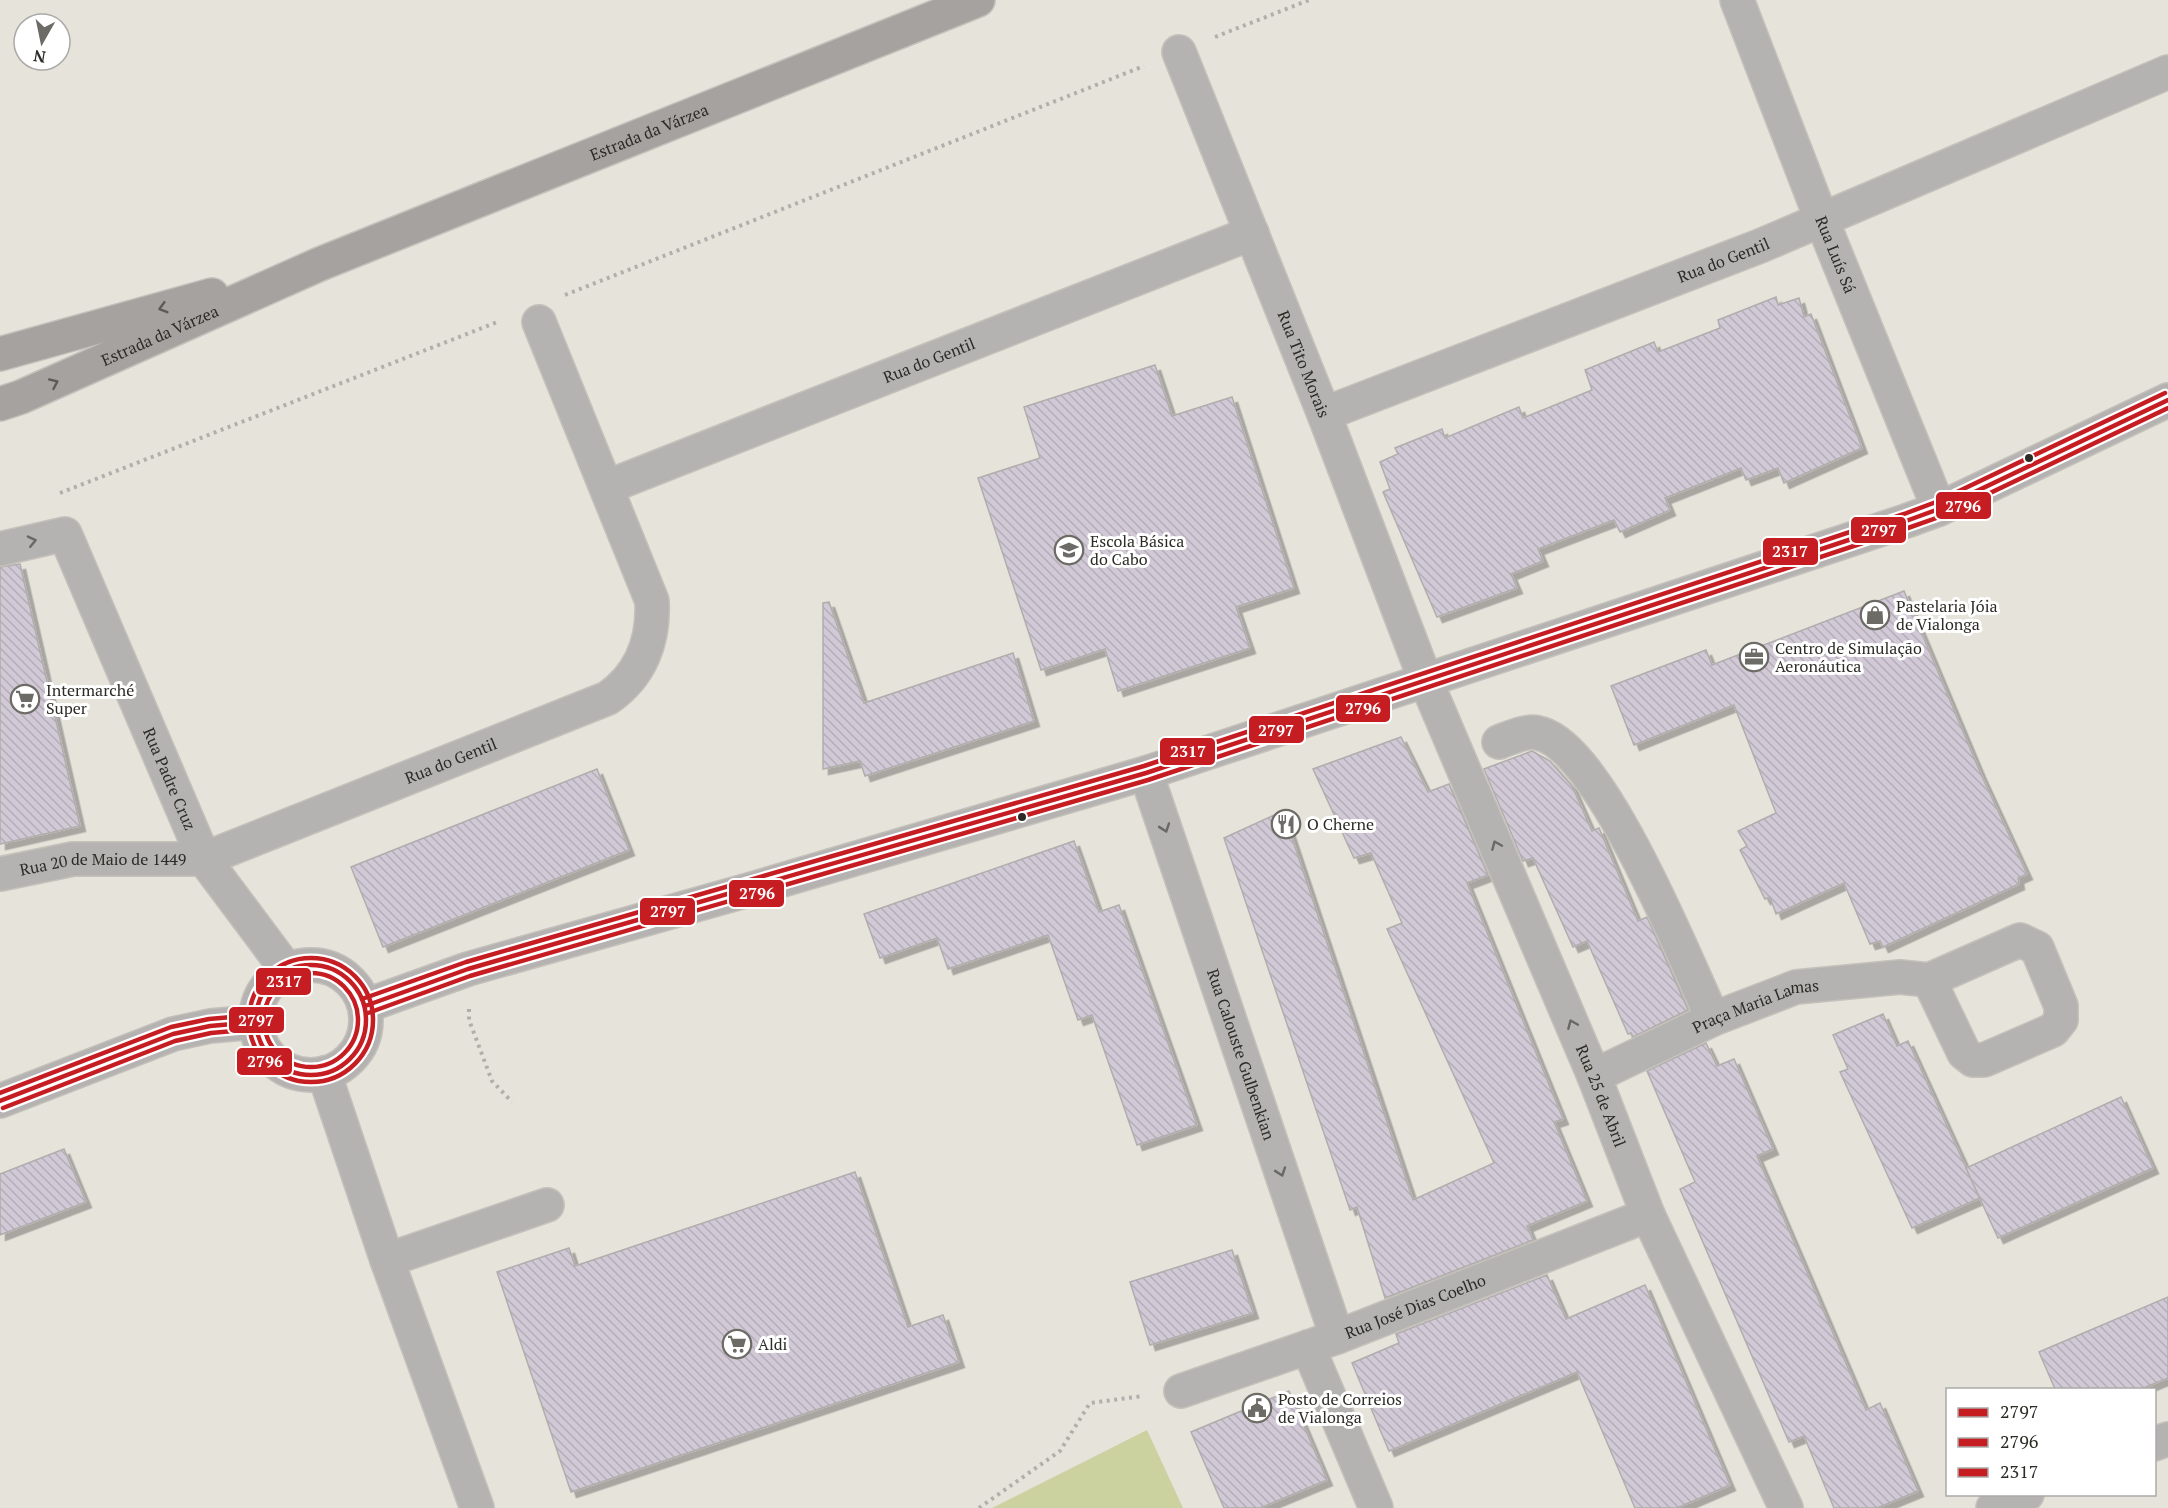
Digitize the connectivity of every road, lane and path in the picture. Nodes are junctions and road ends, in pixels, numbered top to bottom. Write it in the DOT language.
graph roads {
  1 [pos="978,0"];
  2 [pos="1309,0"];
  3 [pos="1737,0"];
  4 [pos="1179,52"];
  5 [pos="2168,72"];
  6 [pos="1821,218"];
  7 [pos="1252,233"];
  8 [pos="320,264"];
  9 [pos="564,296"];
  10 [pos="524,320"];
  11 [pos="0,354"];
  12 [pos="2168,400"];
  13 [pos="7,404"];
  14 [pos="1324,414"];
  15 [pos="607,487"];
  16 [pos="1939,509"];
  17 [pos="65,534"];
  18 [pos="0,549"];
  19 [pos="1425,679"];
  20 [pos="1499,742"];
  21 [pos="1146,772"];
  22 [pos="204,859"];
  23 [pos="0,874"];
  24 [pos="468,969"];
  25 [pos="287,970"];
  26 [pos="1929,980"];
  27 [pos="365,1006"];
  28 [pos="1713,1019"];
  29 [pos="256,1022"];
  30 [pos="324,1073"];
  31 [pos="1594,1076"];
  32 [pos="0,1101"];
  33 [pos="512,1102"];
  34 [pos="548,1205"];
  35 [pos="1648,1215"];
  36 [pos="387,1260"];
  37 [pos="1323,1342"];
  38 [pos="1180,1391"];
  39 [pos="2023,1496"];
  40 [pos="477,1508"];
  41 [pos="979,1508"];
  42 [pos="1376,1508"];
  43 [pos="1786,1508"];
  44 [pos="1993,1508"];
  1 -- 8 [label="main road, Estrada da Várzea"];
  2 -- 4 [label="path"];
  3 -- 6 [label="street, Rua Luís Sá"];
  4 -- 7 [label="street, Rua Tito Morais"];
  4 -- 9 [label="path"];
  5 -- 6 [label="street, Rua do Gentil"];
  6 -- 14 [label="street, Rua do Gentil"];
  6 -- 16 [label="street, Rua Luís Sá"];
  7 -- 14 [label="street, Rua Tito Morais"];
  7 -- 15 [label="street, Rua do Gentil"];
  8 -- 11 [label="main road, Estrada da Várzea, one-way"];
  13 -- 8 [label="main road, Estrada da Várzea, one-way"];
  10 -- 15 [label="street, Rua do Gentil"];
  10 -- 17 [label="path"];
  12 -- 16 [label="street"];
  14 -- 19 [label="street, Rua Tito Morais"];
  15 -- 22 [label="street, Rua do Gentil"];
  16 -- 19 [label="street"];
  18 -- 17 [label="street, one-way"];
  17 -- 22 [label="street, Rua Padre Cruz"];
  19 -- 21 [label="street"];
  31 -- 19 [label="street, Rua 25 de Abril, one-way"];
  20 -- 28 [label="street"];
  21 -- 24 [label="street"];
  21 -- 37 [label="street, Rua Calouste Gulbenkian, one-way"];
  22 -- 23 [label="street, Rua 20 de Maio de 1449"];
  22 -- 25 [label="street"];
  24 -- 27 [label="street"];
  24 -- 33 [label="path"];
  25 -- 27 [label="street"];
  25 -- 29 [label="street"];
  26 -- 28 [label="street, Praça Maria Lamas"];
  27 -- 30 [label="street"];
  28 -- 31 [label="street, Praça Maria Lamas"];
  29 -- 30 [label="street"];
  29 -- 32 [label="street"];
  30 -- 36 [label="street"];
  31 -- 35 [label="street, Rua 25 de Abril"];
  34 -- 36 [label="street"];
  35 -- 37 [label="street, Rua José Dias Coelho"];
  35 -- 43 [label="street, Rua 25 de Abril"];
  36 -- 40 [label="street"];
  37 -- 38 [label="street, Rua José Dias Coelho"];
  37 -- 42 [label="street, Rua Calouste Gulbenkian"];
  38 -- 41 [label="path"];
  39 -- 44 [label="street"];
}
